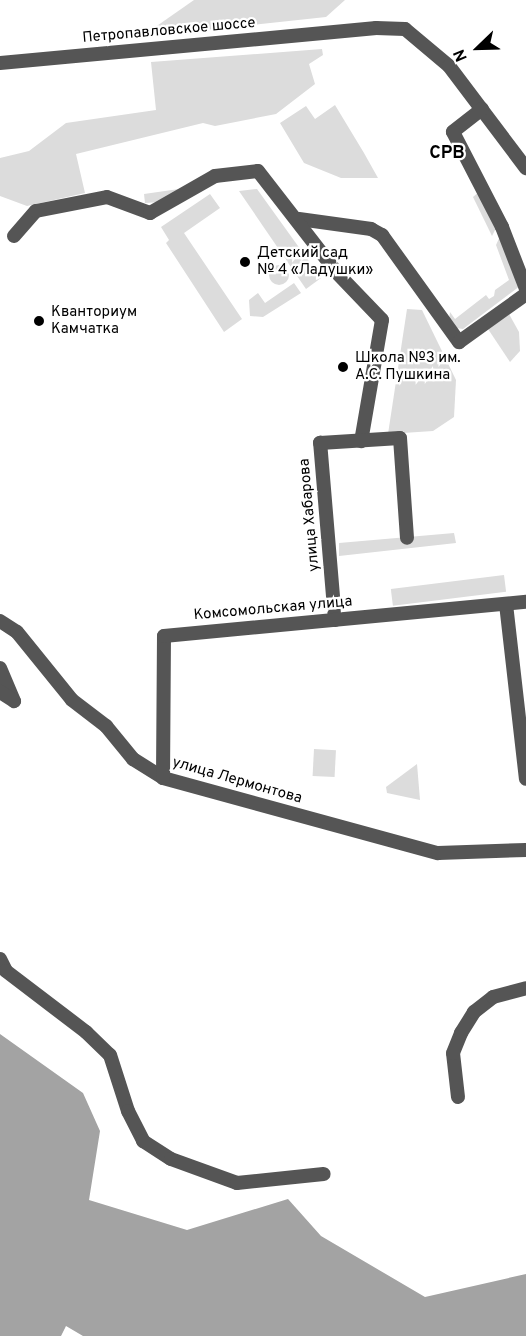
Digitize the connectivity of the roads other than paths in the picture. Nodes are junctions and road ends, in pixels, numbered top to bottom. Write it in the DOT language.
graph roads {
  1 [pos="0,63"];
  2 [pos="482,109"];
  3 [pos="526,168"];
  4 [pos="299,219"];
  5 [pos="14,236"];
  6 [pos="526,289"];
  7 [pos="526,294"];
  8 [pos="361,441"];
  9 [pos="407,538"];
  10 [pos="526,602"];
  11 [pos="506,604"];
  12 [pos="336,620"];
  13 [pos="0,621"];
  14 [pos="0,668"];
  15 [pos="0,692"];
  16 [pos="163,778"];
  17 [pos="526,779"];
  18 [pos="526,850"];
  19 [pos="0,960"];
  20 [pos="526,988"];
  21 [pos="458,1096"];
  22 [pos="324,1174"];
  1 -- 2 [label="street, Петропавловское шоссе"];
  2 -- 3 [label="street, Петропавловское шоссе"];
  2 -- 6 [label="street"];
  4 -- 5 [label="street"];
  4 -- 7 [label="street"];
  4 -- 8 [label="street"];
  8 -- 9 [label="street"];
  8 -- 12 [label="street, улица Хабарова"];
  10 -- 11 [label="street, Комсомольская улица"];
  11 -- 12 [label="street, Комсомольская улица"];
  11 -- 17 [label="street"];
  12 -- 16 [label="street, Комсомольская улица"];
  13 -- 16 [label="street, улица Лермонтова"];
  14 -- 15 [label="street"];
  16 -- 18 [label="street, улица Лермонтова"];
  19 -- 22 [label="street"];
  20 -- 21 [label="street"];
}
